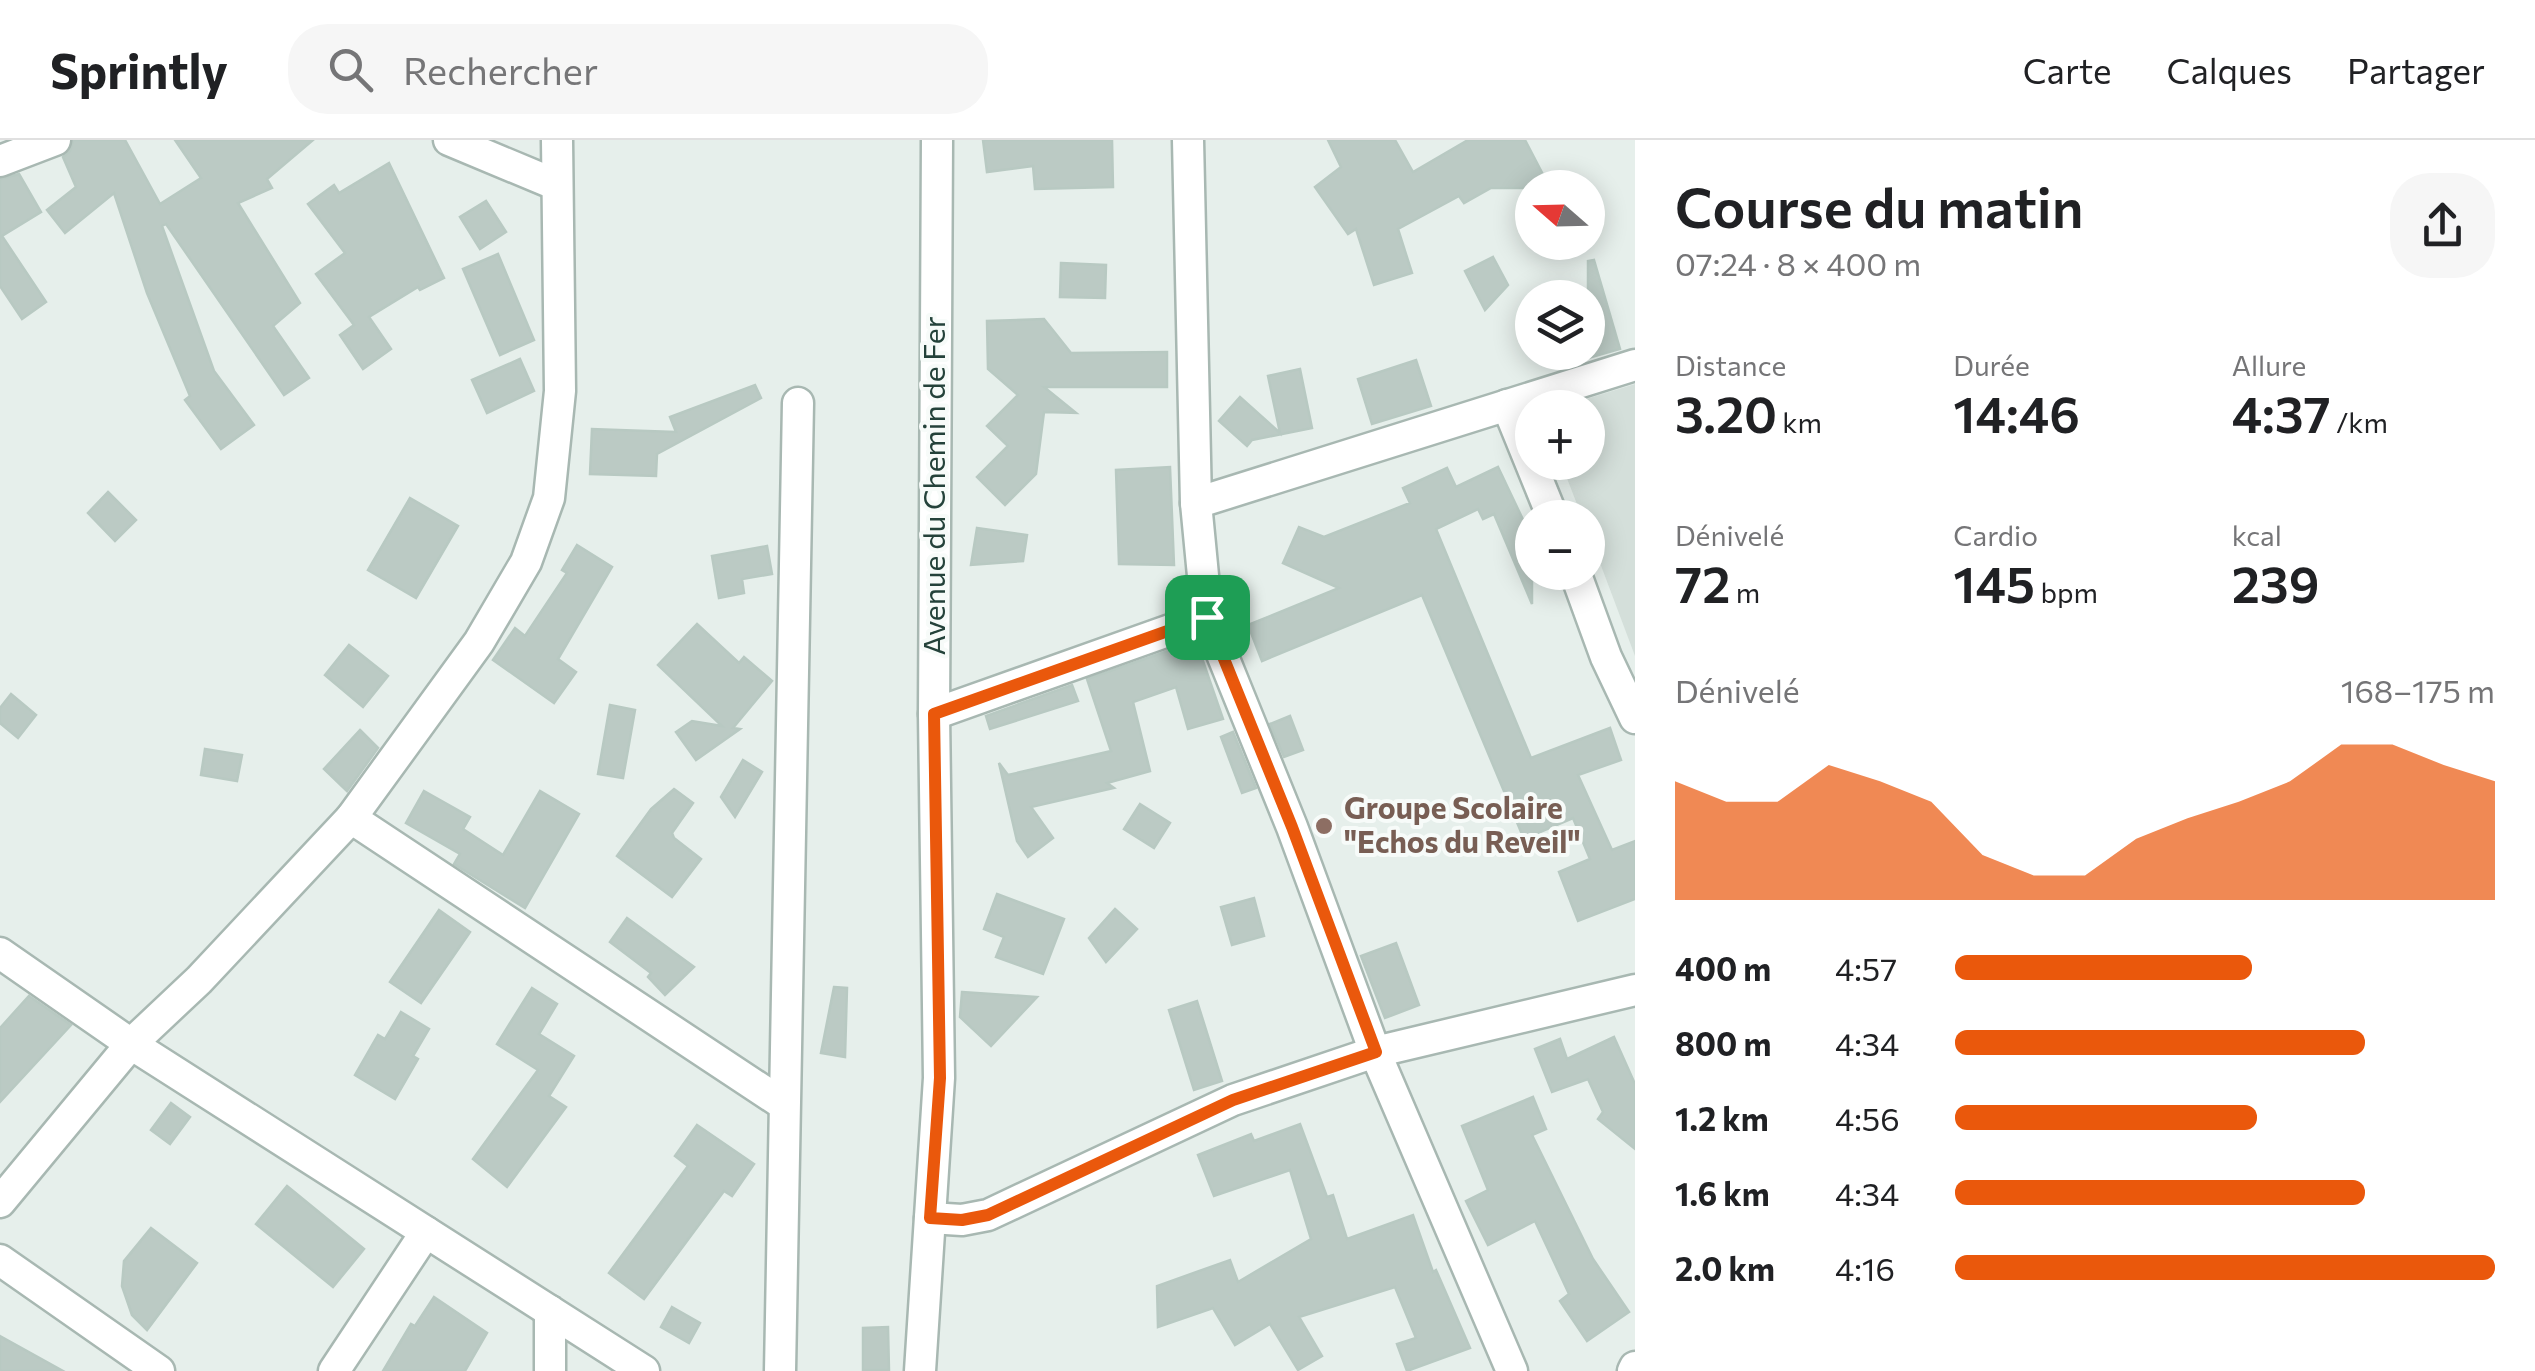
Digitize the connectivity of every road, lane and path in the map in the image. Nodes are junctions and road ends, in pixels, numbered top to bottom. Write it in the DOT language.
graph roads {
  1 [pos="55,140"];
  2 [pos="449,140"];
  3 [pos="557,140"];
  4 [pos="937,140"];
  5 [pos="1188,140"];
  6 [pos="0,162"];
  7 [pos="556,185"];
  8 [pos="1635,365"];
  9 [pos="798,403"];
  10 [pos="1507,405"];
  11 [pos="1545,500"];
  12 [pos="1196,503"];
  13 [pos="1582,590"];
  14 [pos="1207,617"];
  15 [pos="934,714"];
  16 [pos="1635,718"];
  17 [pos="351,818"];
  18 [pos="0,953"];
  19 [pos="1635,990"];
  20 [pos="131,1044"];
  21 [pos="1376,1052"];
  22 [pos="784,1104"];
  23 [pos="0,1202"];
  24 [pos="930,1218"];
  25 [pos="426,1232"];
  26 [pos="0,1260"];
  27 [pos="550,1311"];
  28 [pos="159,1371"];
  29 [pos="334,1371"];
  30 [pos="550,1371"];
  31 [pos="644,1371"];
  32 [pos="780,1371"];
  33 [pos="920,1371"];
  34 [pos="1512,1371"];
  1 -- 6 [label="street"];
  2 -- 7 [label="street"];
  3 -- 7 [label="street"];
  4 -- 15 [label="street, Avenue du Chemin de Fer"];
  5 -- 12 [label="street"];
  7 -- 17 [label="street"];
  8 -- 10 [label="street"];
  9 -- 22 [label="street"];
  10 -- 11 [label="street"];
  10 -- 12 [label="street"];
  12 -- 14 [label="street"];
  13 -- 16 [label="street"];
  14 -- 15 [label="street"];
  14 -- 21 [label="street"];
  15 -- 24 [label="street, Avenue du Chemin de Fer"];
  17 -- 20 [label="street"];
  17 -- 22 [label="street"];
  18 -- 20 [label="street"];
  19 -- 21 [label="street"];
  20 -- 23 [label="street"];
  20 -- 25 [label="street"];
  21 -- 24 [label="street"];
  21 -- 34 [label="street"];
  22 -- 32 [label="street"];
  24 -- 33 [label="street, Avenue du Chemin de Fer"];
  25 -- 27 [label="street"];
  25 -- 29 [label="street"];
  26 -- 28 [label="street"];
  27 -- 30 [label="street"];
  27 -- 31 [label="street"];
}
